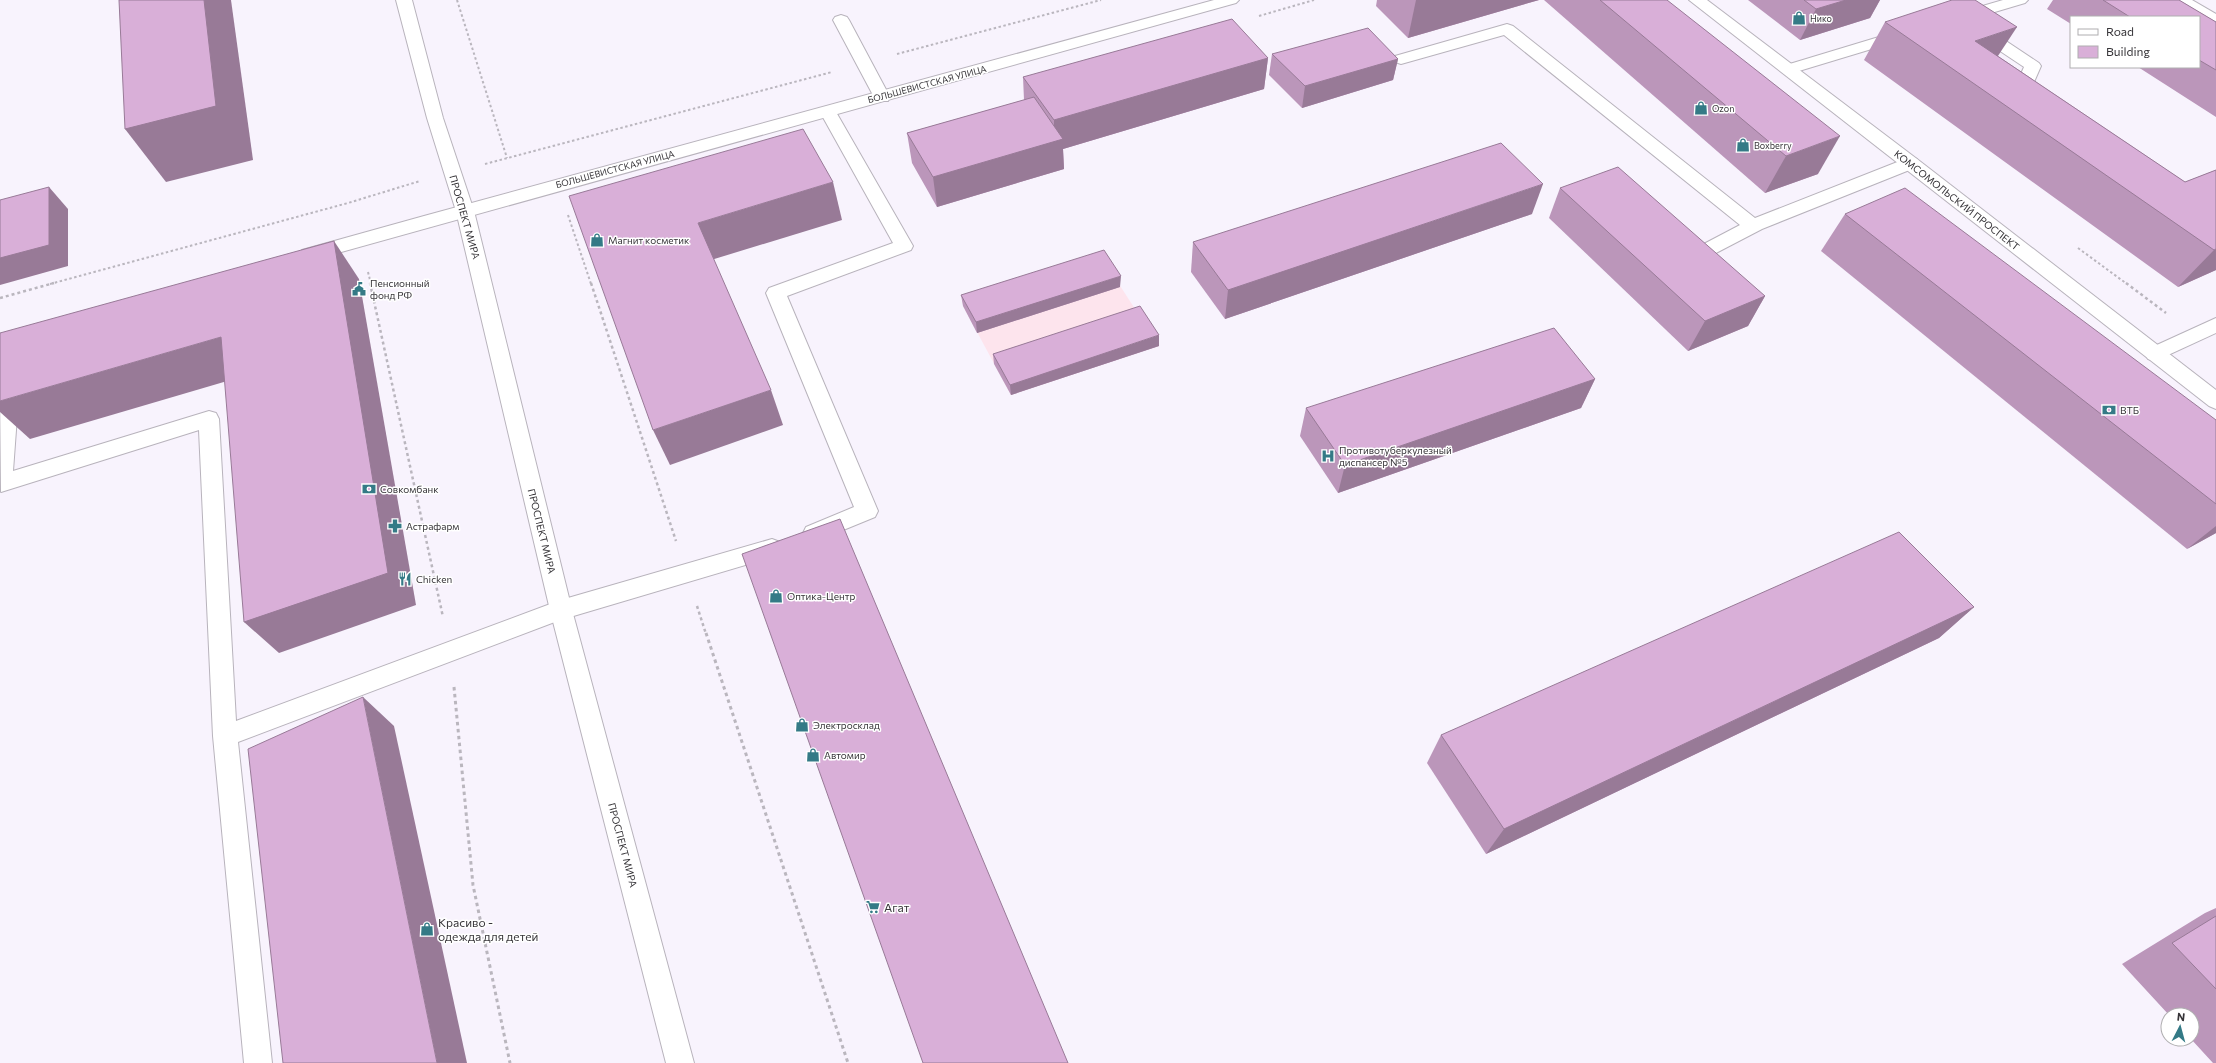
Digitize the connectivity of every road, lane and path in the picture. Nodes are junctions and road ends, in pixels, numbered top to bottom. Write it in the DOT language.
graph roads {
  1 [pos="404,0"];
  2 [pos="457,0"];
  3 [pos="1101,0"];
  4 [pos="1231,0"];
  5 [pos="1697,0"];
  6 [pos="2020,0"];
  7 [pos="2181,0"];
  8 [pos="841,20"];
  9 [pos="2216,21"];
  10 [pos="1917,31"];
  11 [pos="1401,59"];
  12 [pos="864,63"];
  13 [pos="1789,69"];
  14 [pos="882,97"];
  15 [pos="2058,105"];
  16 [pos="828,112"];
  17 [pos="507,158"];
  18 [pos="1911,163"];
  19 [pos="453,172"];
  20 [pos="465,211"];
  21 [pos="567,212"];
  22 [pos="1756,225"];
  23 [pos="1707,250"];
  24 [pos="293,260"];
  25 [pos="0,298"];
  26 [pos="2216,325"];
  27 [pos="2155,354"];
  28 [pos="11,371"];
  29 [pos="2216,401"];
  30 [pos="686,574"];
  31 [pos="562,611"];
  32 [pos="225,736"];
  33 [pos="258,1063"];
  34 [pos="680,1063"];
  35 [pos="848,1063"];
  1 -- 19 [label="street, ПРОСПЕКТ МИРА"];
  2 -- 17 [label="path"];
  3 -- 12 [label="path"];
  4 -- 14 [label="street, БОЛЬШЕВИСТСКАЯ УЛИЦА"];
  5 -- 13 [label="street, КОМСОМОЛЬСКИЙ ПРОСПЕКТ"];
  6 -- 15 [label="street"];
  7 -- 9 [label="street"];
  8 -- 12 [label="street"];
  10 -- 13 [label="street"];
  11 -- 22 [label="street"];
  12 -- 14 [label="street"];
  12 -- 17 [label="path"];
  13 -- 18 [label="street, КОМСОМОЛЬСКИЙ ПРОСПЕКТ"];
  14 -- 16 [label="street, БОЛЬШЕВИСТСКАЯ УЛИЦА"];
  16 -- 20 [label="street, БОЛЬШЕВИСТСКАЯ УЛИЦА"];
  16 -- 30 [label="street"];
  17 -- 19 [label="path"];
  18 -- 22 [label="street"];
  18 -- 27 [label="street, КОМСОМОЛЬСКИЙ ПРОСПЕКТ"];
  19 -- 20 [label="street, ПРОСПЕКТ МИРА"];
  19 -- 25 [label="path"];
  20 -- 24 [label="street, БОЛЬШЕВИСТСКАЯ УЛИЦА"];
  20 -- 31 [label="street, ПРОСПЕКТ МИРА"];
  21 -- 30 [label="path"];
  22 -- 23 [label="street"];
  26 -- 27 [label="street"];
  27 -- 29 [label="street, КОМСОМОЛЬСКИЙ ПРОСПЕКТ"];
  28 -- 32 [label="street"];
  30 -- 31 [label="street"];
  30 -- 35 [label="path"];
  31 -- 32 [label="street"];
  31 -- 34 [label="street, ПРОСПЕКТ МИРА"];
  32 -- 33 [label="street"];
}
